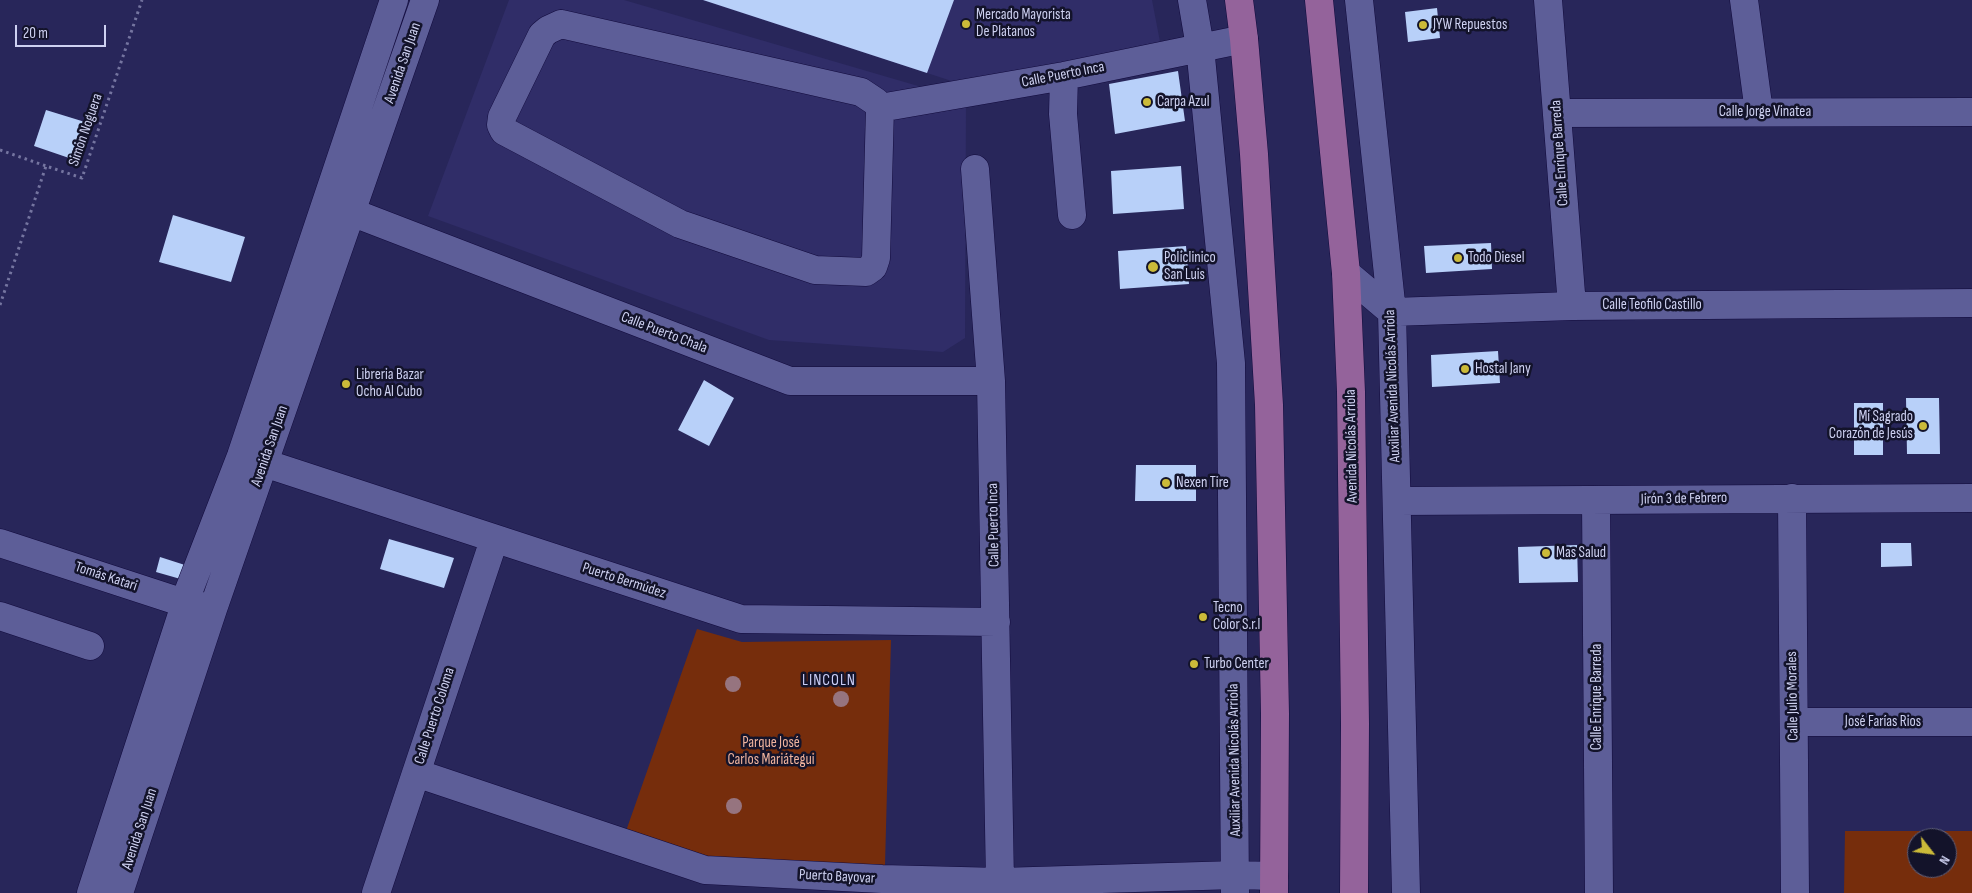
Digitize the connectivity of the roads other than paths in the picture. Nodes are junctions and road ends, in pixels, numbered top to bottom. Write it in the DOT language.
graph roads {
  1 [pos="394,0"];
  2 [pos="425,0"];
  3 [pos="1192,0"];
  4 [pos="1239,0"];
  5 [pos="1319,0"];
  6 [pos="1359,0"];
  7 [pos="1548,0"];
  8 [pos="1744,0"];
  9 [pos="1244,39"];
  10 [pos="1200,47"];
  11 [pos="1064,76"];
  12 [pos="880,108"];
  13 [pos="1759,112"];
  14 [pos="1972,112"];
  15 [pos="1557,113"];
  16 [pos="975,169"];
  17 [pos="351,212"];
  18 [pos="1072,215"];
  19 [pos="1346,273"];
  20 [pos="1972,303"];
  21 [pos="1572,306"];
  22 [pos="1392,312"];
  23 [pos="991,381"];
  24 [pos="264,463"];
  25 [pos="1792,498"];
  26 [pos="1972,498"];
  27 [pos="1596,500"];
  28 [pos="1397,501"];
  29 [pos="494,540"];
  30 [pos="0,543"];
  31 [pos="184,603"];
  32 [pos="213,609"];
  33 [pos="0,616"];
  34 [pos="996,622"];
  35 [pos="90,646"];
  36 [pos="1794,722"];
  37 [pos="1972,722"];
  38 [pos="416,773"];
  39 [pos="1000,882"];
  40 [pos="1236,884"];
  41 [pos="1274,884"];
  42 [pos="90,893"];
  43 [pos="119,893"];
  44 [pos="376,893"];
  45 [pos="1354,893"];
  46 [pos="1406,893"];
  47 [pos="1599,893"];
  48 [pos="1795,893"];
  1 -- 31 [label="street, Avenida San Juan"];
  2 -- 17 [label="street, Avenida San Juan"];
  3 -- 10 [label="street, Auxiliar Avenida Nicolás Arriola"];
  4 -- 9 [label="main road"];
  5 -- 19 [label="main road, Avenida Nicolás Arriola"];
  6 -- 22 [label="street, Auxiliar Avenida Nicolás Arriola"];
  7 -- 15 [label="street, Calle Enrique Barreda"];
  8 -- 13 [label="street"];
  9 -- 10 [label="street, Calle Puerto Inca"];
  9 -- 41 [label="main road"];
  10 -- 11 [label="street, Calle Puerto Inca"];
  10 -- 40 [label="street, Auxiliar Avenida Nicolás Arriola"];
  11 -- 12 [label="street, Calle Puerto Inca"];
  11 -- 18 [label="street"];
  12 -- 12 [label="street"];
  13 -- 14 [label="street, Calle Jorge Vinatea"];
  13 -- 15 [label="street, Calle Jorge Vinatea"];
  15 -- 21 [label="street, Calle Enrique Barreda"];
  16 -- 23 [label="street, Calle Puerto Inca"];
  17 -- 23 [label="street, Calle Puerto Chala"];
  17 -- 24 [label="street, Avenida San Juan"];
  19 -- 22 [label="street"];
  19 -- 45 [label="main road, Avenida Nicolás Arriola"];
  20 -- 21 [label="street, Calle Teofilo Castillo"];
  21 -- 22 [label="street, Calle Teofilo Castillo"];
  22 -- 28 [label="street, Auxiliar Avenida Nicolás Arriola"];
  23 -- 34 [label="street, Calle Puerto Inca"];
  24 -- 29 [label="street, Puerto Bermúdez"];
  24 -- 32 [label="street, Avenida San Juan"];
  25 -- 26 [label="street, Jirón 3 de Febrero"];
  25 -- 27 [label="street, Jirón 3 de Febrero"];
  25 -- 36 [label="street, Calle Julio Morales"];
  27 -- 28 [label="street, Jirón 3 de Febrero"];
  27 -- 47 [label="street, Calle Enrique Barreda"];
  28 -- 46 [label="street, Auxiliar Avenida Nicolás Arriola"];
  29 -- 34 [label="street, Puerto Bermúdez"];
  29 -- 38 [label="street, Calle Puerto Coloma"];
  30 -- 31 [label="street, Tomás Katari"];
  31 -- 32 [label="street, Tomás Katari"];
  31 -- 42 [label="street, Avenida San Juan"];
  32 -- 43 [label="street, Avenida San Juan"];
  33 -- 35 [label="street"];
  34 -- 39 [label="street, Calle Puerto Inca"];
  36 -- 37 [label="street, José Farías Rios"];
  36 -- 48 [label="street, Calle Julio Morales"];
  38 -- 39 [label="street, Puerto Bayovar"];
  38 -- 44 [label="street, Calle Puerto Coloma"];
  39 -- 40 [label="street, Puerto Bayovar"];
  40 -- 41 [label="street, Puerto Bayovar"];
}
